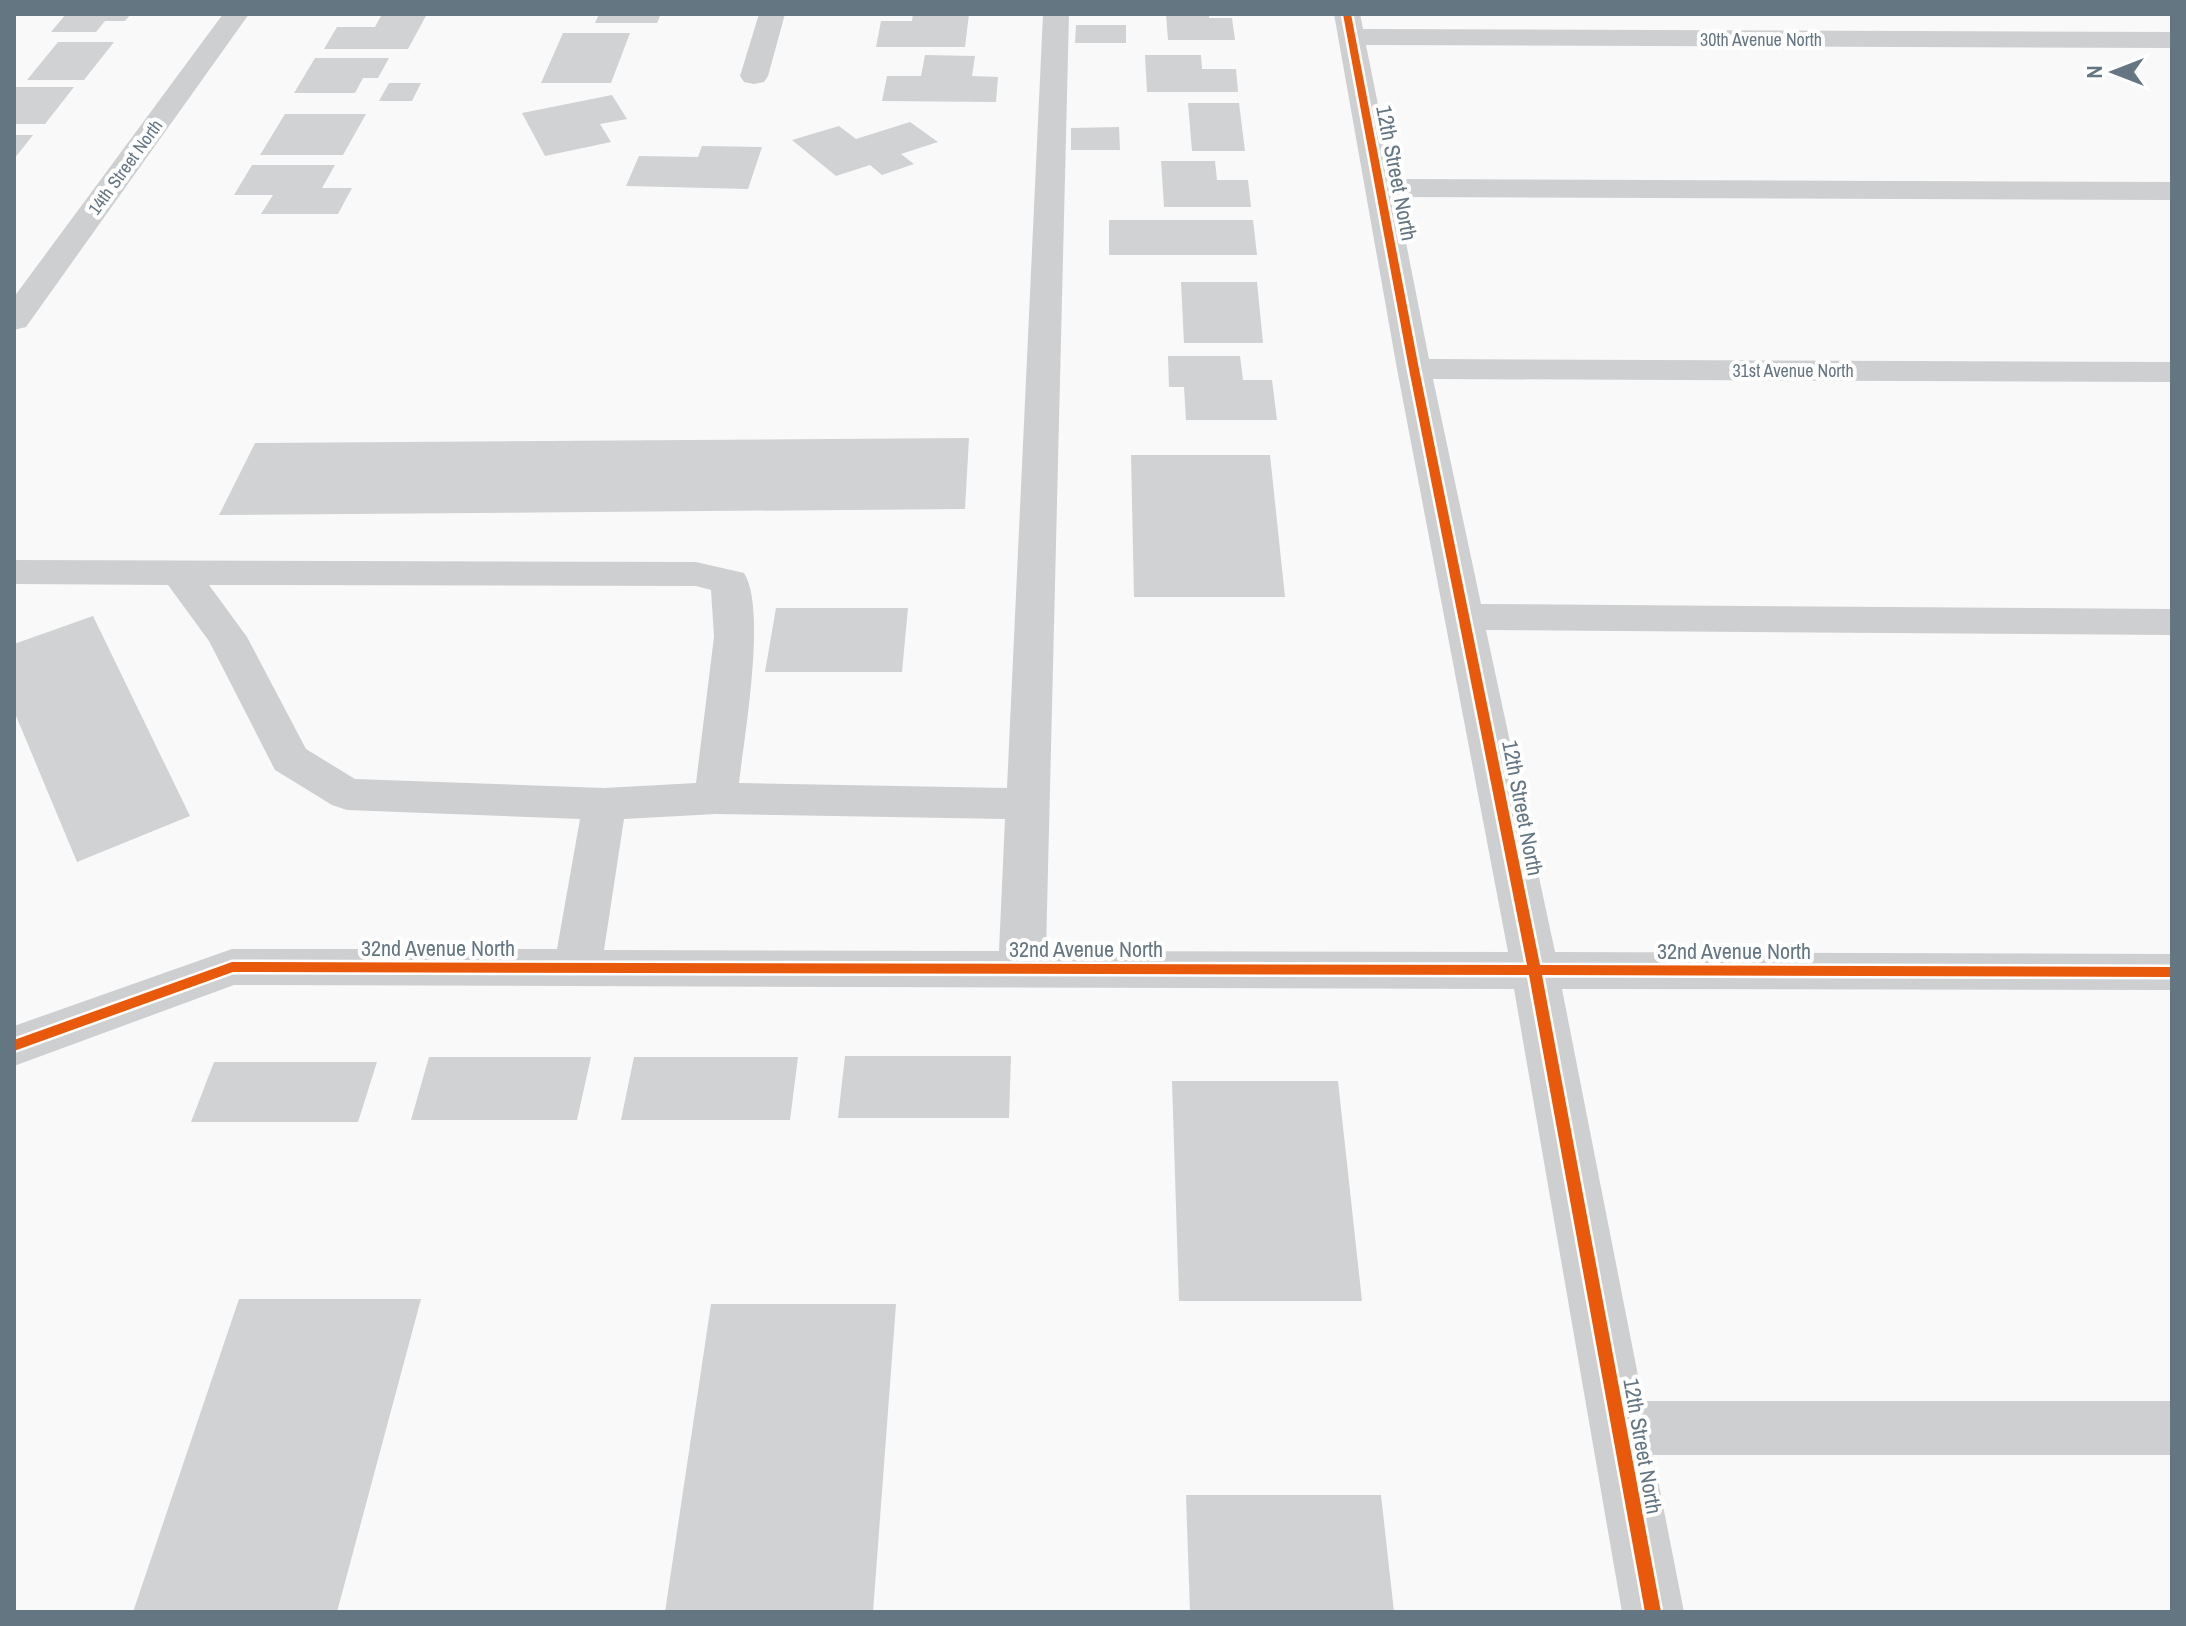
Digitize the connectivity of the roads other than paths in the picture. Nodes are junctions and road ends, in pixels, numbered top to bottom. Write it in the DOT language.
graph roads {
  1 [pos="236,14"];
  2 [pos="772,14"];
  3 [pos="1056,14"];
  4 [pos="1349,26"];
  5 [pos="2172,40"];
  6 [pos="754,76"];
  7 [pos="1380,188"];
  8 [pos="2172,191"];
  9 [pos="14,320"];
  10 [pos="1414,369"];
  11 [pos="2172,372"];
  12 [pos="14,572"];
  13 [pos="179,572"];
  14 [pos="1464,617"];
  15 [pos="2172,622"];
  16 [pos="716,798"];
  17 [pos="604,804"];
  18 [pos="1028,804"];
  19 [pos="578,968"];
  20 [pos="1022,969"];
  21 [pos="1535,971"];
  22 [pos="2172,972"];
  23 [pos="14,1046"];
  24 [pos="1619,1428"];
  25 [pos="2172,1428"];
  26 [pos="1653,1612"];
  1 -- 9 [label="street, 14th Street North"];
  2 -- 6 [label="street"];
  3 -- 18 [label="street"];
  4 -- 5 [label="street, 30th Avenue North"];
  4 -- 7 [label="street, 12th Street North"];
  7 -- 8 [label="street"];
  7 -- 10 [label="street, 12th Street North"];
  10 -- 11 [label="street, 31st Avenue North"];
  10 -- 14 [label="street, 12th Street North"];
  12 -- 13 [label="street"];
  13 -- 16 [label="street"];
  13 -- 17 [label="street"];
  14 -- 15 [label="street"];
  14 -- 21 [label="street, 12th Street North"];
  16 -- 17 [label="street"];
  16 -- 18 [label="street"];
  17 -- 19 [label="street"];
  18 -- 20 [label="street"];
  19 -- 20 [label="street, 32nd Avenue North"];
  19 -- 23 [label="street, 32nd Avenue North"];
  20 -- 21 [label="street, 32nd Avenue North"];
  21 -- 22 [label="street, 32nd Avenue North"];
  21 -- 24 [label="street, 12th Street North"];
  24 -- 25 [label="street"];
  24 -- 26 [label="street, 12th Street North"];
}
